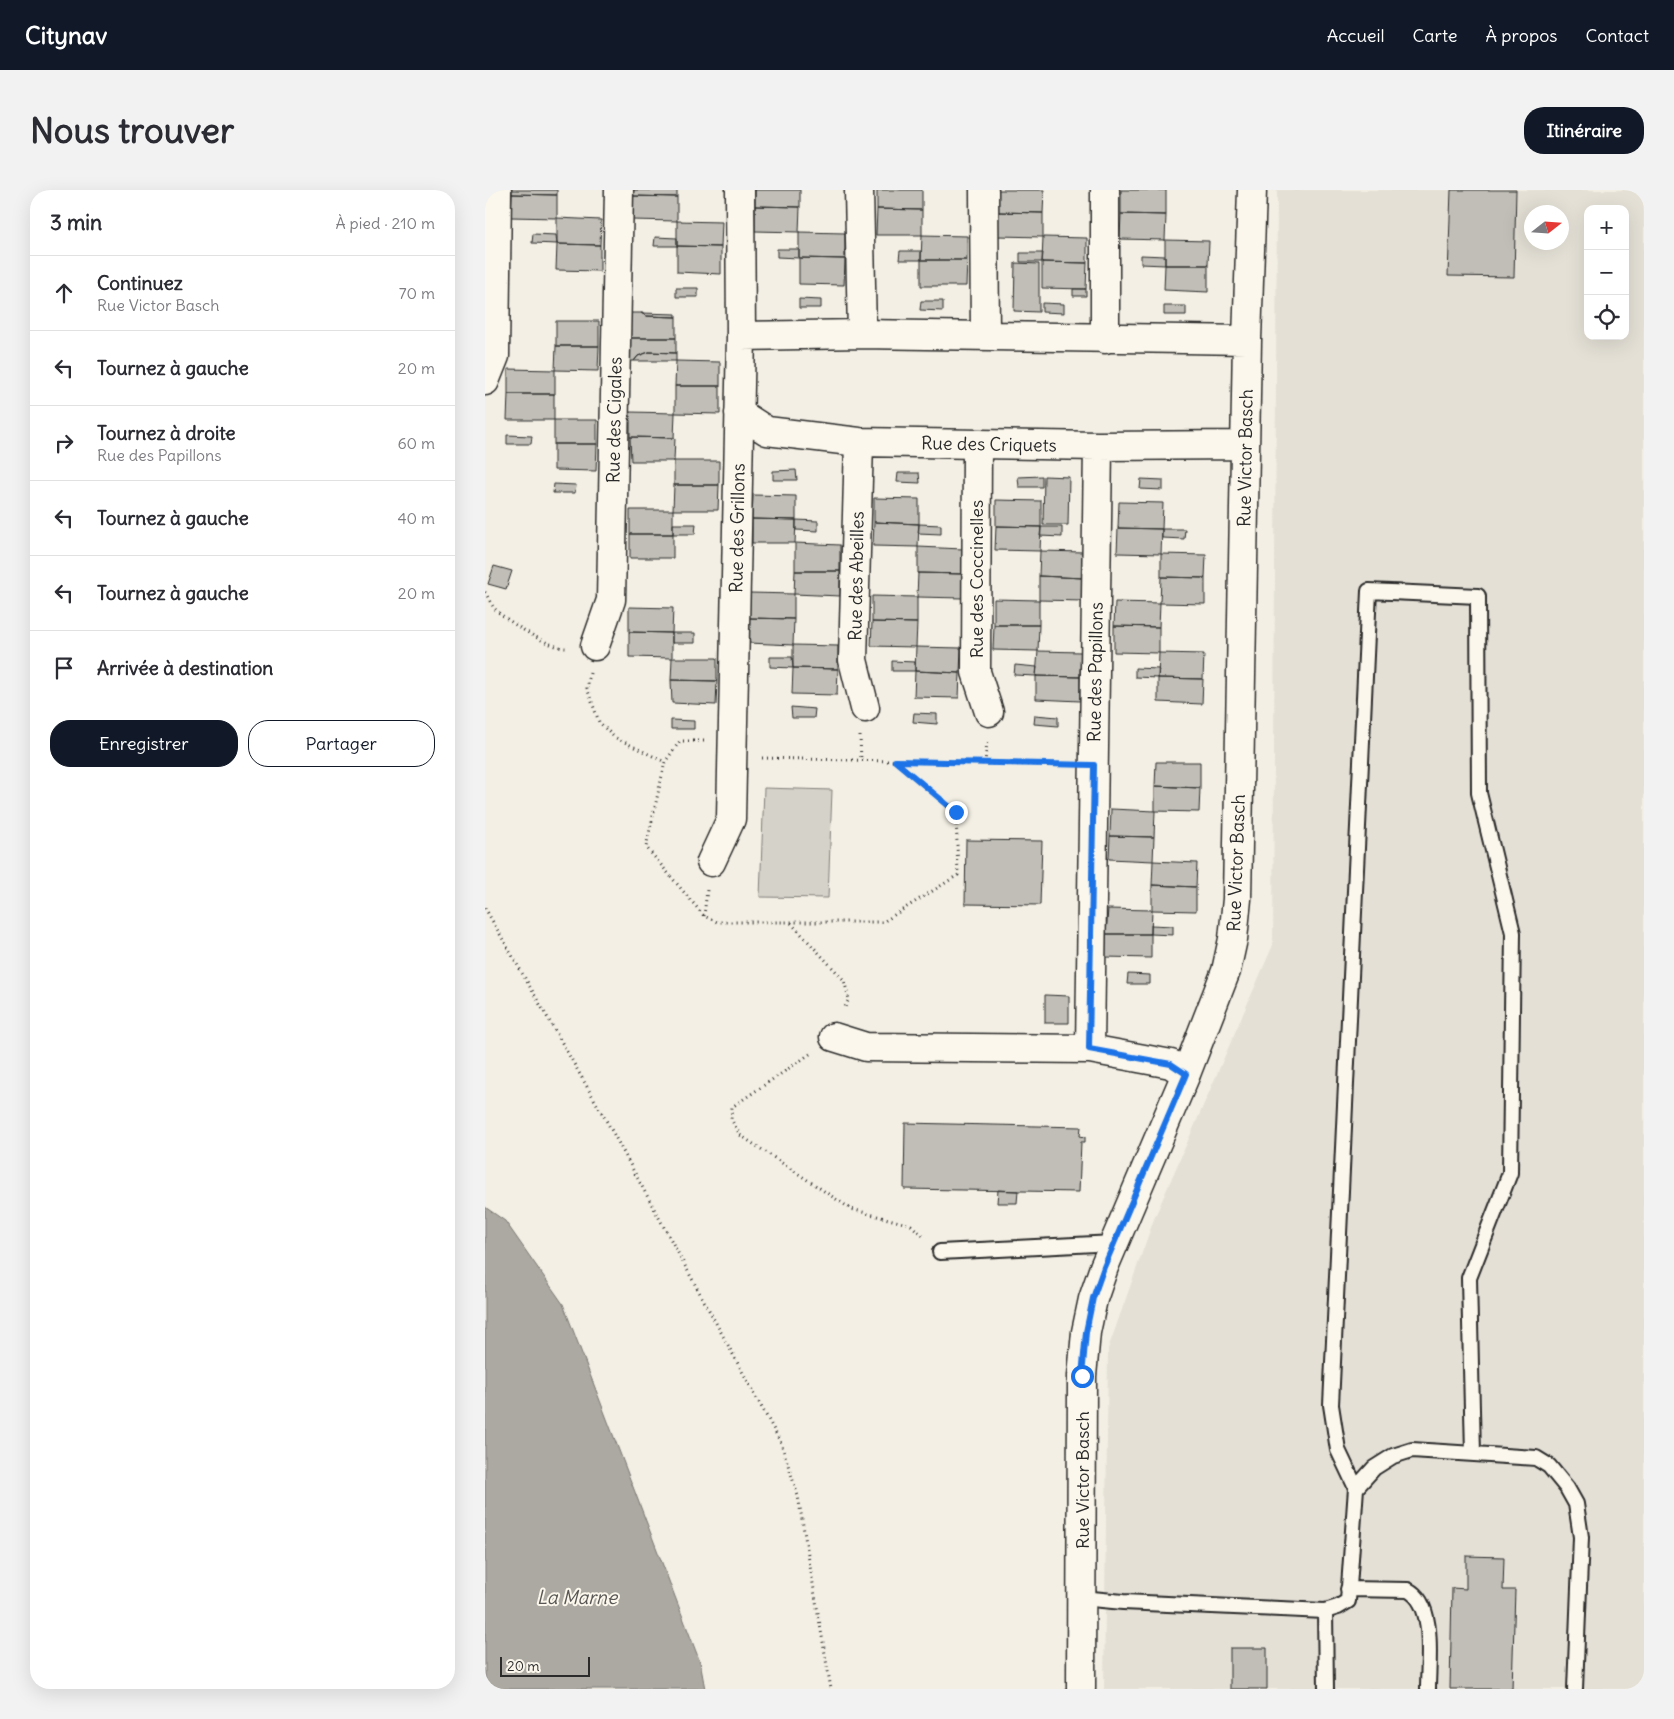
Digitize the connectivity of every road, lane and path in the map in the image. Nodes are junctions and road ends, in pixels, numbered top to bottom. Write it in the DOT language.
graph roads {
  1 [pos="497,190"];
  2 [pos="619,190"];
  3 [pos="740,190"];
  4 [pos="859,190"];
  5 [pos="985,190"];
  6 [pos="1105,190"];
  7 [pos="1252,190"];
  8 [pos="861,334"];
  9 [pos="741,336"];
  10 [pos="985,336"];
  11 [pos="1105,338"];
  12 [pos="1247,340"];
  13 [pos="485,381"];
  14 [pos="739,413"];
  15 [pos="859,442"];
  16 [pos="977,445"];
  17 [pos="1245,445"];
  18 [pos="1098,446"];
  19 [pos="485,592"];
  20 [pos="595,646"];
  21 [pos="865,708"];
  22 [pos="989,712"];
  23 [pos="733,750"];
  24 [pos="895,761"];
  25 [pos="665,762"];
  26 [pos="1094,765"];
  27 [pos="711,862"];
  28 [pos="485,908"];
  29 [pos="791,922"];
  30 [pos="833,1037"];
  31 [pos="1089,1049"];
  32 [pos="1186,1074"];
  33 [pos="1114,1243"];
  34 [pos="940,1252"];
  35 [pos="1473,1454"];
  36 [pos="1356,1488"];
  37 [pos="1348,1589"];
  38 [pos="1082,1598"];
  39 [pos="1325,1611"];
  40 [pos="831,1689"];
  41 [pos="1081,1689"];
  42 [pos="1327,1689"];
  43 [pos="1428,1689"];
  44 [pos="1575,1689"];
  1 -- 13 [label="street"];
  2 -- 20 [label="street, Rue des Cigales"];
  3 -- 9 [label="street, Rue des Grillons"];
  4 -- 8 [label="street"];
  5 -- 10 [label="street"];
  6 -- 11 [label="street"];
  7 -- 12 [label="street, Rue Victor Basch"];
  8 -- 9 [label="street"];
  8 -- 10 [label="street"];
  9 -- 14 [label="street, Rue des Grillons"];
  10 -- 11 [label="street"];
  11 -- 12 [label="street"];
  12 -- 17 [label="street, Rue Victor Basch"];
  14 -- 15 [label="street, Rue des Criquets"];
  14 -- 23 [label="street, Rue des Grillons"];
  15 -- 16 [label="street, Rue des Criquets"];
  15 -- 21 [label="street, Rue des Abeilles"];
  16 -- 18 [label="street, Rue des Criquets"];
  16 -- 22 [label="street, Rue des Coccinelles"];
  17 -- 18 [label="street, Rue des Criquets"];
  17 -- 32 [label="street, Rue Victor Basch"];
  18 -- 26 [label="street, Rue des Papillons"];
  19 -- 20 [label="path"];
  20 -- 25 [label="path"];
  23 -- 24 [label="path"];
  23 -- 25 [label="path"];
  23 -- 27 [label="street, Rue des Grillons"];
  24 -- 26 [label="path"];
  24 -- 29 [label="path"];
  25 -- 29 [label="path"];
  26 -- 31 [label="street, Rue des Papillons"];
  28 -- 40 [label="path"];
  29 -- 30 [label="path"];
  30 -- 31 [label="street"];
  30 -- 34 [label="path"];
  31 -- 32 [label="street"];
  32 -- 33 [label="street, Rue Victor Basch"];
  33 -- 34 [label="lane"];
  33 -- 38 [label="street, Rue Victor Basch"];
  35 -- 36 [label="lane"];
  35 -- 36 [label="lane"];
  35 -- 44 [label="lane"];
  36 -- 37 [label="lane"];
  37 -- 39 [label="lane"];
  37 -- 43 [label="lane"];
  38 -- 39 [label="lane"];
  38 -- 41 [label="street, Rue Victor Basch"];
  39 -- 42 [label="lane"];
}
